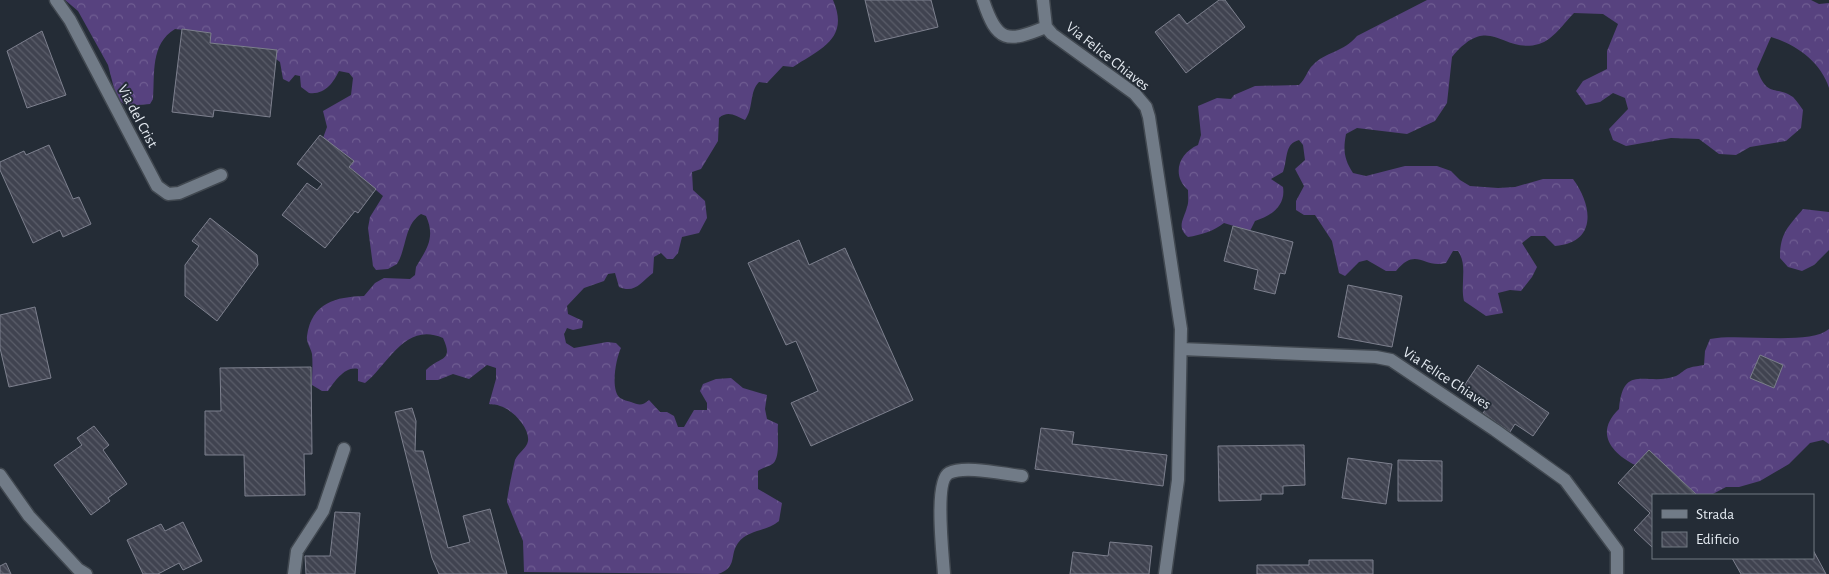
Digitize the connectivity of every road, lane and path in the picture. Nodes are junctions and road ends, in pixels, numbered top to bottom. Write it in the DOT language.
graph roads {
  1 [pos="56,0"];
  2 [pos="983,0"];
  3 [pos="1043,0"];
  4 [pos="1046,27"];
  5 [pos="222,175"];
  6 [pos="1181,349"];
  7 [pos="344,449"];
  8 [pos="0,476"];
  9 [pos="1022,476"];
  10 [pos="86,574"];
  11 [pos="294,574"];
  12 [pos="944,574"];
  13 [pos="1165,574"];
  14 [pos="1617,574"];
  1 -- 5 [label="street, Via del Crist"];
  2 -- 4 [label="street, Via Felice Chiaves"];
  3 -- 4 [label="street, Via Felice Chiaves"];
  4 -- 6 [label="street, Via Felice Chiaves"];
  6 -- 13 [label="street, Via Felice Chiaves"];
  6 -- 14 [label="street, Via Felice Chiaves"];
  7 -- 11 [label="street"];
  8 -- 10 [label="street"];
  9 -- 12 [label="street"];
}
